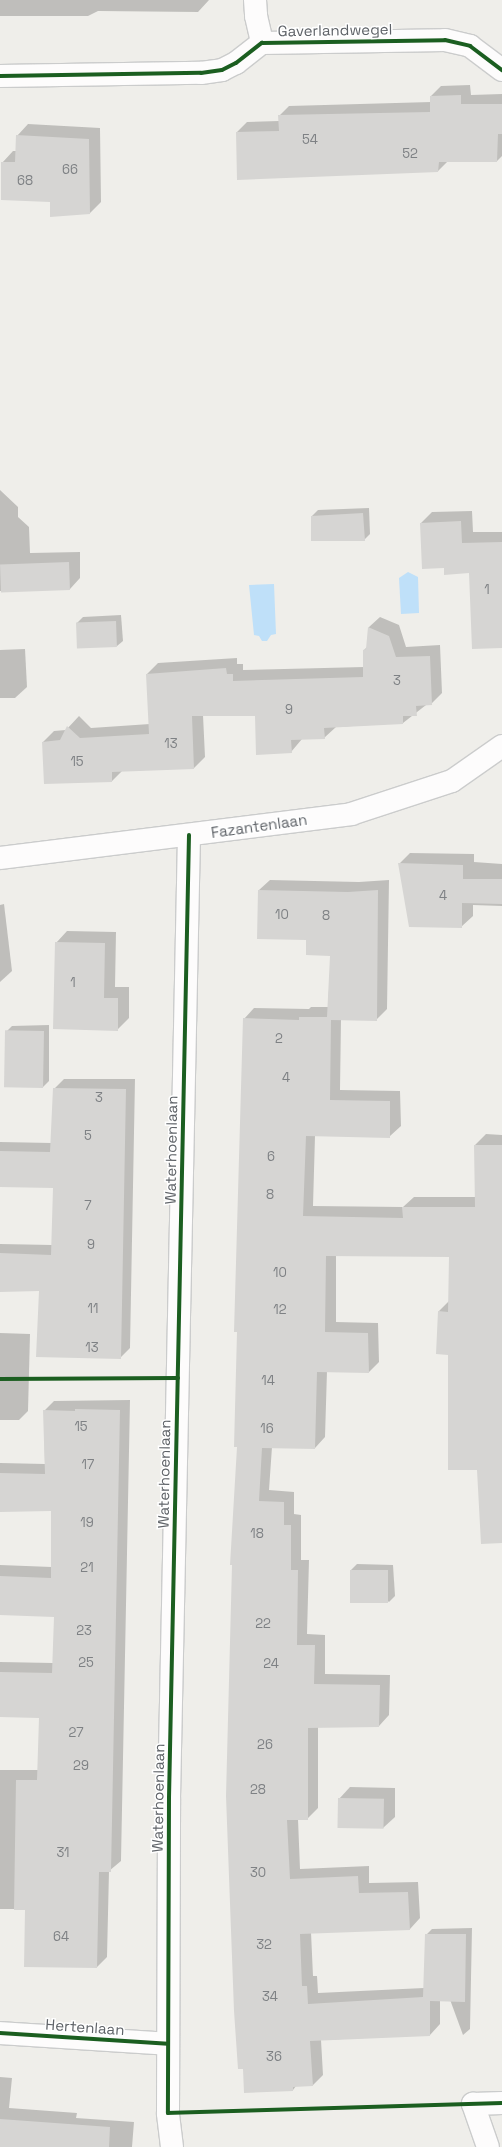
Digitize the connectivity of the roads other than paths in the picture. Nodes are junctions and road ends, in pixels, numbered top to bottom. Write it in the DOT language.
graph roads {
  1 [pos="256,0"];
  2 [pos="262,43"];
  3 [pos="502,70"];
  4 [pos="0,76"];
  5 [pos="502,746"];
  6 [pos="189,835"];
  7 [pos="0,858"];
  8 [pos="0,2034"];
  9 [pos="168,2044"];
  10 [pos="502,2103"];
  11 [pos="172,2147"];
  12 [pos="488,2147"];
  1 -- 2 [label="street"];
  2 -- 3 [label="street, Gaverlandwegel"];
  2 -- 4 [label="street, Gaverlandwegel"];
  5 -- 6 [label="street, Fazantenlaan"];
  6 -- 7 [label="street, Fazantenlaan"];
  6 -- 9 [label="street, Waterhoenlaan"];
  8 -- 9 [label="street, Hertenlaan"];
  9 -- 11 [label="street, Waterhoenlaan"];
  10 -- 12 [label="street"];
}
